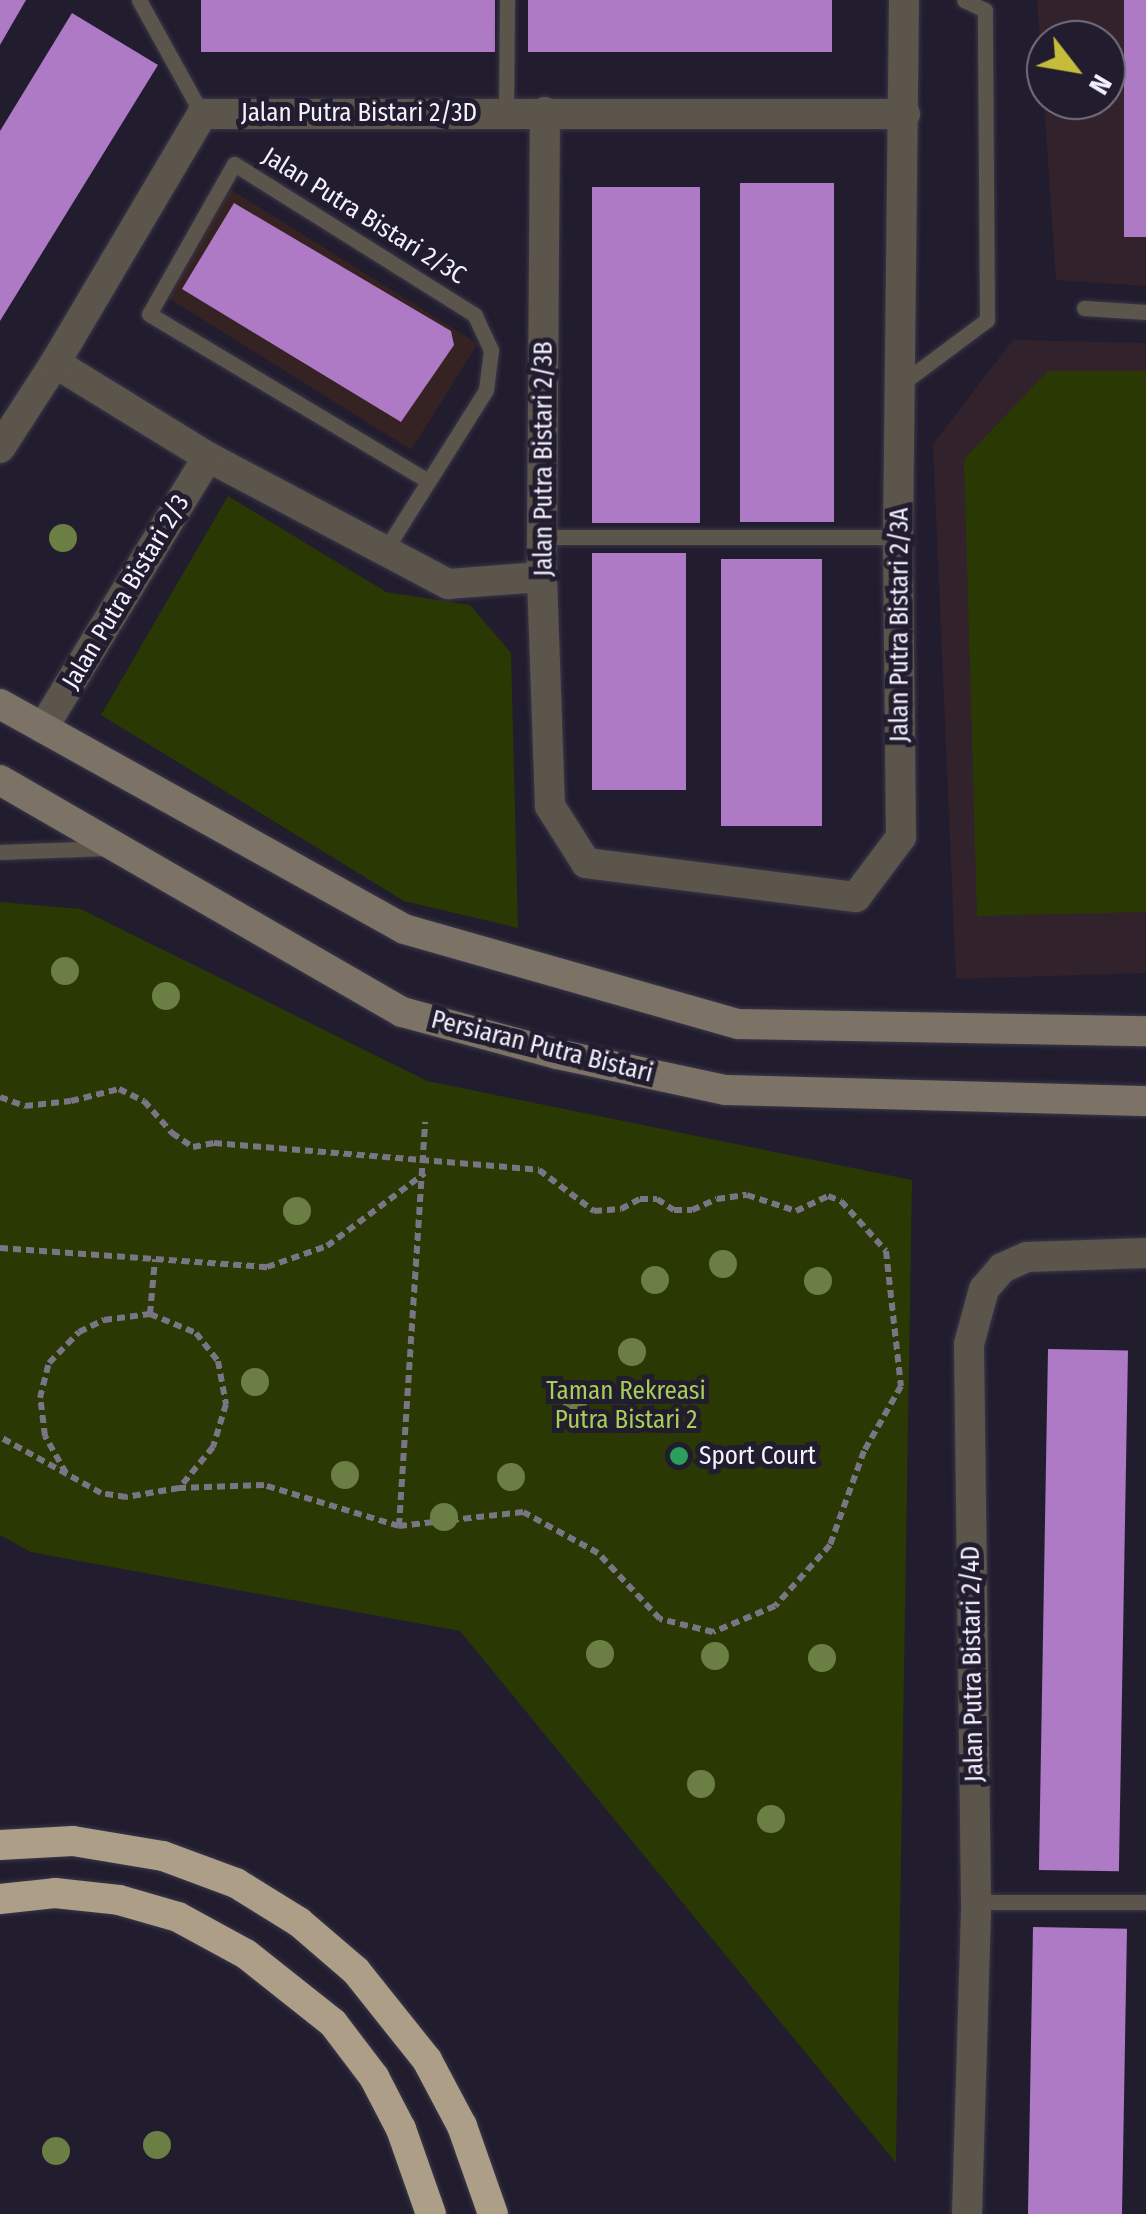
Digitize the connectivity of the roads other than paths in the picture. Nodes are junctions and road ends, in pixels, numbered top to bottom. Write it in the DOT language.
graph roads {
  1 [pos="139,0"];
  2 [pos="506,0"];
  3 [pos="904,0"];
  4 [pos="964,0"];
  5 [pos="546,112"];
  6 [pos="506,113"];
  7 [pos="202,114"];
  8 [pos="905,114"];
  9 [pos="1084,308"];
  10 [pos="1146,312"];
  11 [pos="55,363"];
  12 [pos="901,384"];
  13 [pos="0,448"];
  14 [pos="208,456"];
  15 [pos="426,480"];
  16 [pos="898,537"];
  17 [pos="544,538"];
  18 [pos="384,552"];
  19 [pos="542,576"];
  20 [pos="0,704"];
  21 [pos="43,728"];
  22 [pos="0,780"];
  23 [pos="550,806"];
  24 [pos="116,848"];
  25 [pos="0,852"];
  26 [pos="1146,1031"];
  27 [pos="1146,1101"];
  28 [pos="1146,1253"];
  29 [pos="0,1844"];
  30 [pos="0,1899"];
  31 [pos="976,1902"];
  32 [pos="1146,1902"];
  33 [pos="431,2214"];
  34 [pos="493,2214"];
  35 [pos="967,2214"];
  1 -- 7 [label="lane"];
  2 -- 6 [label="lane"];
  3 -- 8 [label="street, Jalan Putra Bistari 2/3A"];
  4 -- 12 [label="lane"];
  5 -- 6 [label="street, Jalan Putra Bistari 2/3D"];
  5 -- 8 [label="street, Jalan Putra Bistari 2/3D"];
  5 -- 17 [label="street, Jalan Putra Bistari 2/3B"];
  6 -- 7 [label="street, Jalan Putra Bistari 2/3D"];
  7 -- 11 [label="street"];
  8 -- 12 [label="street, Jalan Putra Bistari 2/3A"];
  9 -- 10 [label="lane"];
  11 -- 13 [label="street"];
  11 -- 14 [label="street"];
  12 -- 16 [label="street, Jalan Putra Bistari 2/3A"];
  14 -- 18 [label="street"];
  14 -- 21 [label="street, Jalan Putra Bistari 2/3"];
  15 -- 15 [label="lane, Jalan Putra Bistari 2/3C"];
  15 -- 18 [label="lane, Jalan Putra Bistari 2/3C"];
  16 -- 17 [label="lane"];
  16 -- 23 [label="street, Jalan Putra Bistari 2/3A"];
  17 -- 19 [label="street, Jalan Putra Bistari 2/3B"];
  18 -- 19 [label="street"];
  19 -- 23 [label="street, Jalan Putra Bistari 2/3B"];
  20 -- 21 [label="main road"];
  21 -- 26 [label="main road"];
  22 -- 24 [label="main road, Persiaran Putra Bistari"];
  24 -- 25 [label="lane"];
  24 -- 27 [label="main road, Persiaran Putra Bistari"];
  28 -- 31 [label="street, Jalan Putra Bistari 2/4D"];
  29 -- 34 [label="highway"];
  30 -- 33 [label="highway"];
  31 -- 32 [label="lane"];
  31 -- 35 [label="street, Jalan Putra Bistari 2/4D"];
}
